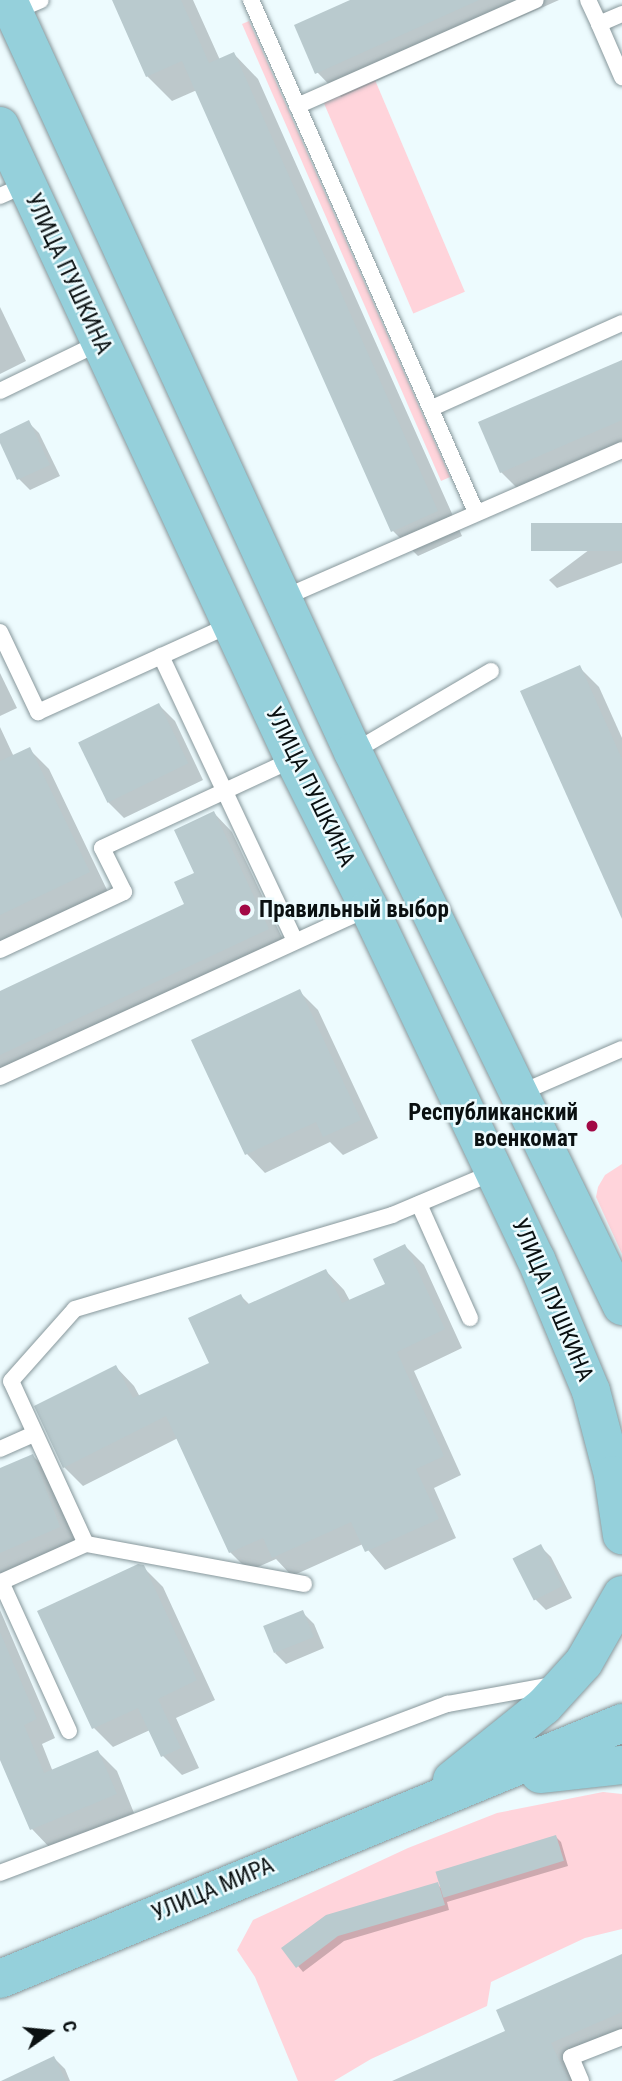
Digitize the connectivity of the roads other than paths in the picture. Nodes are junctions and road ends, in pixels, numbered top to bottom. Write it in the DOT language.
graph roads {
  1 [pos="251,0"];
  2 [pos="536,0"];
  3 [pos="588,0"];
  4 [pos="21,4"];
  5 [pos="622,14"];
  6 [pos="599,24"];
  7 [pos="622,77"];
  8 [pos="298,106"];
  9 [pos="0,126"];
  10 [pos="13,190"];
  11 [pos="622,323"];
  12 [pos="99,343"];
  13 [pos="0,391"];
  14 [pos="432,408"];
  15 [pos="622,450"];
  16 [pos="476,512"];
  17 [pos="281,600"];
  18 [pos="232,624"];
  19 [pos="0,632"];
  20 [pos="161,656"];
  21 [pos="491,671"];
  22 [pos="353,752"];
  23 [pos="295,759"];
  24 [pos="225,792"];
  25 [pos="369,908"];
  26 [pos="295,941"];
  27 [pos="0,950"];
  28 [pos="622,1049"];
  29 [pos="0,1077"];
  30 [pos="517,1094"];
  31 [pos="496,1171"];
  32 [pos="419,1204"];
  33 [pos="622,1306"];
  34 [pos="470,1318"];
  35 [pos="34,1434"];
  36 [pos="0,1448"];
  37 [pos="622,1535"];
  38 [pos="86,1544"];
  39 [pos="304,1584"];
  40 [pos="622,1595"];
  41 [pos="566,1682"];
  42 [pos="622,1723"];
  43 [pos="69,1731"];
  44 [pos="622,1765"];
  45 [pos="426,1801"];
  46 [pos="0,1873"];
  47 [pos="0,1979"];
  48 [pos="622,2036"];
  49 [pos="581,2081"];
  1 -- 8 [label="lane"];
  2 -- 8 [label="lane"];
  3 -- 6 [label="lane"];
  4 -- 17 [label="main road"];
  5 -- 6 [label="lane"];
  6 -- 7 [label="lane"];
  8 -- 14 [label="lane"];
  9 -- 10 [label="main road, УЛИЦА ПУШКИНА"];
  10 -- 12 [label="main road, УЛИЦА ПУШКИНА"];
  11 -- 14 [label="lane"];
  12 -- 13 [label="lane"];
  12 -- 18 [label="main road, УЛИЦА ПУШКИНА"];
  14 -- 16 [label="lane"];
  15 -- 16 [label="lane"];
  16 -- 17 [label="lane"];
  17 -- 22 [label="main road"];
  18 -- 20 [label="lane"];
  18 -- 23 [label="main road, УЛИЦА ПУШКИНА"];
  19 -- 20 [label="lane"];
  20 -- 24 [label="lane"];
  21 -- 22 [label="lane"];
  22 -- 30 [label="main road"];
  23 -- 24 [label="lane"];
  23 -- 25 [label="main road, УЛИЦА ПУШКИНА"];
  24 -- 26 [label="lane"];
  24 -- 27 [label="lane"];
  25 -- 26 [label="lane"];
  25 -- 31 [label="main road, УЛИЦА ПУШКИНА"];
  26 -- 29 [label="lane"];
  28 -- 30 [label="lane"];
  30 -- 33 [label="main road"];
  31 -- 32 [label="lane"];
  31 -- 37 [label="main road, УЛИЦА ПУШКИНА"];
  32 -- 34 [label="lane"];
  32 -- 35 [label="lane"];
  35 -- 36 [label="lane"];
  35 -- 38 [label="lane"];
  38 -- 39 [label="lane"];
  38 -- 43 [label="lane"];
  40 -- 41 [label="main road"];
  41 -- 45 [label="main road"];
  41 -- 46 [label="lane"];
  42 -- 45 [label="main road"];
  44 -- 45 [label="main road"];
  45 -- 47 [label="main road, УЛИЦА МИРА"];
  48 -- 49 [label="lane"];
}
